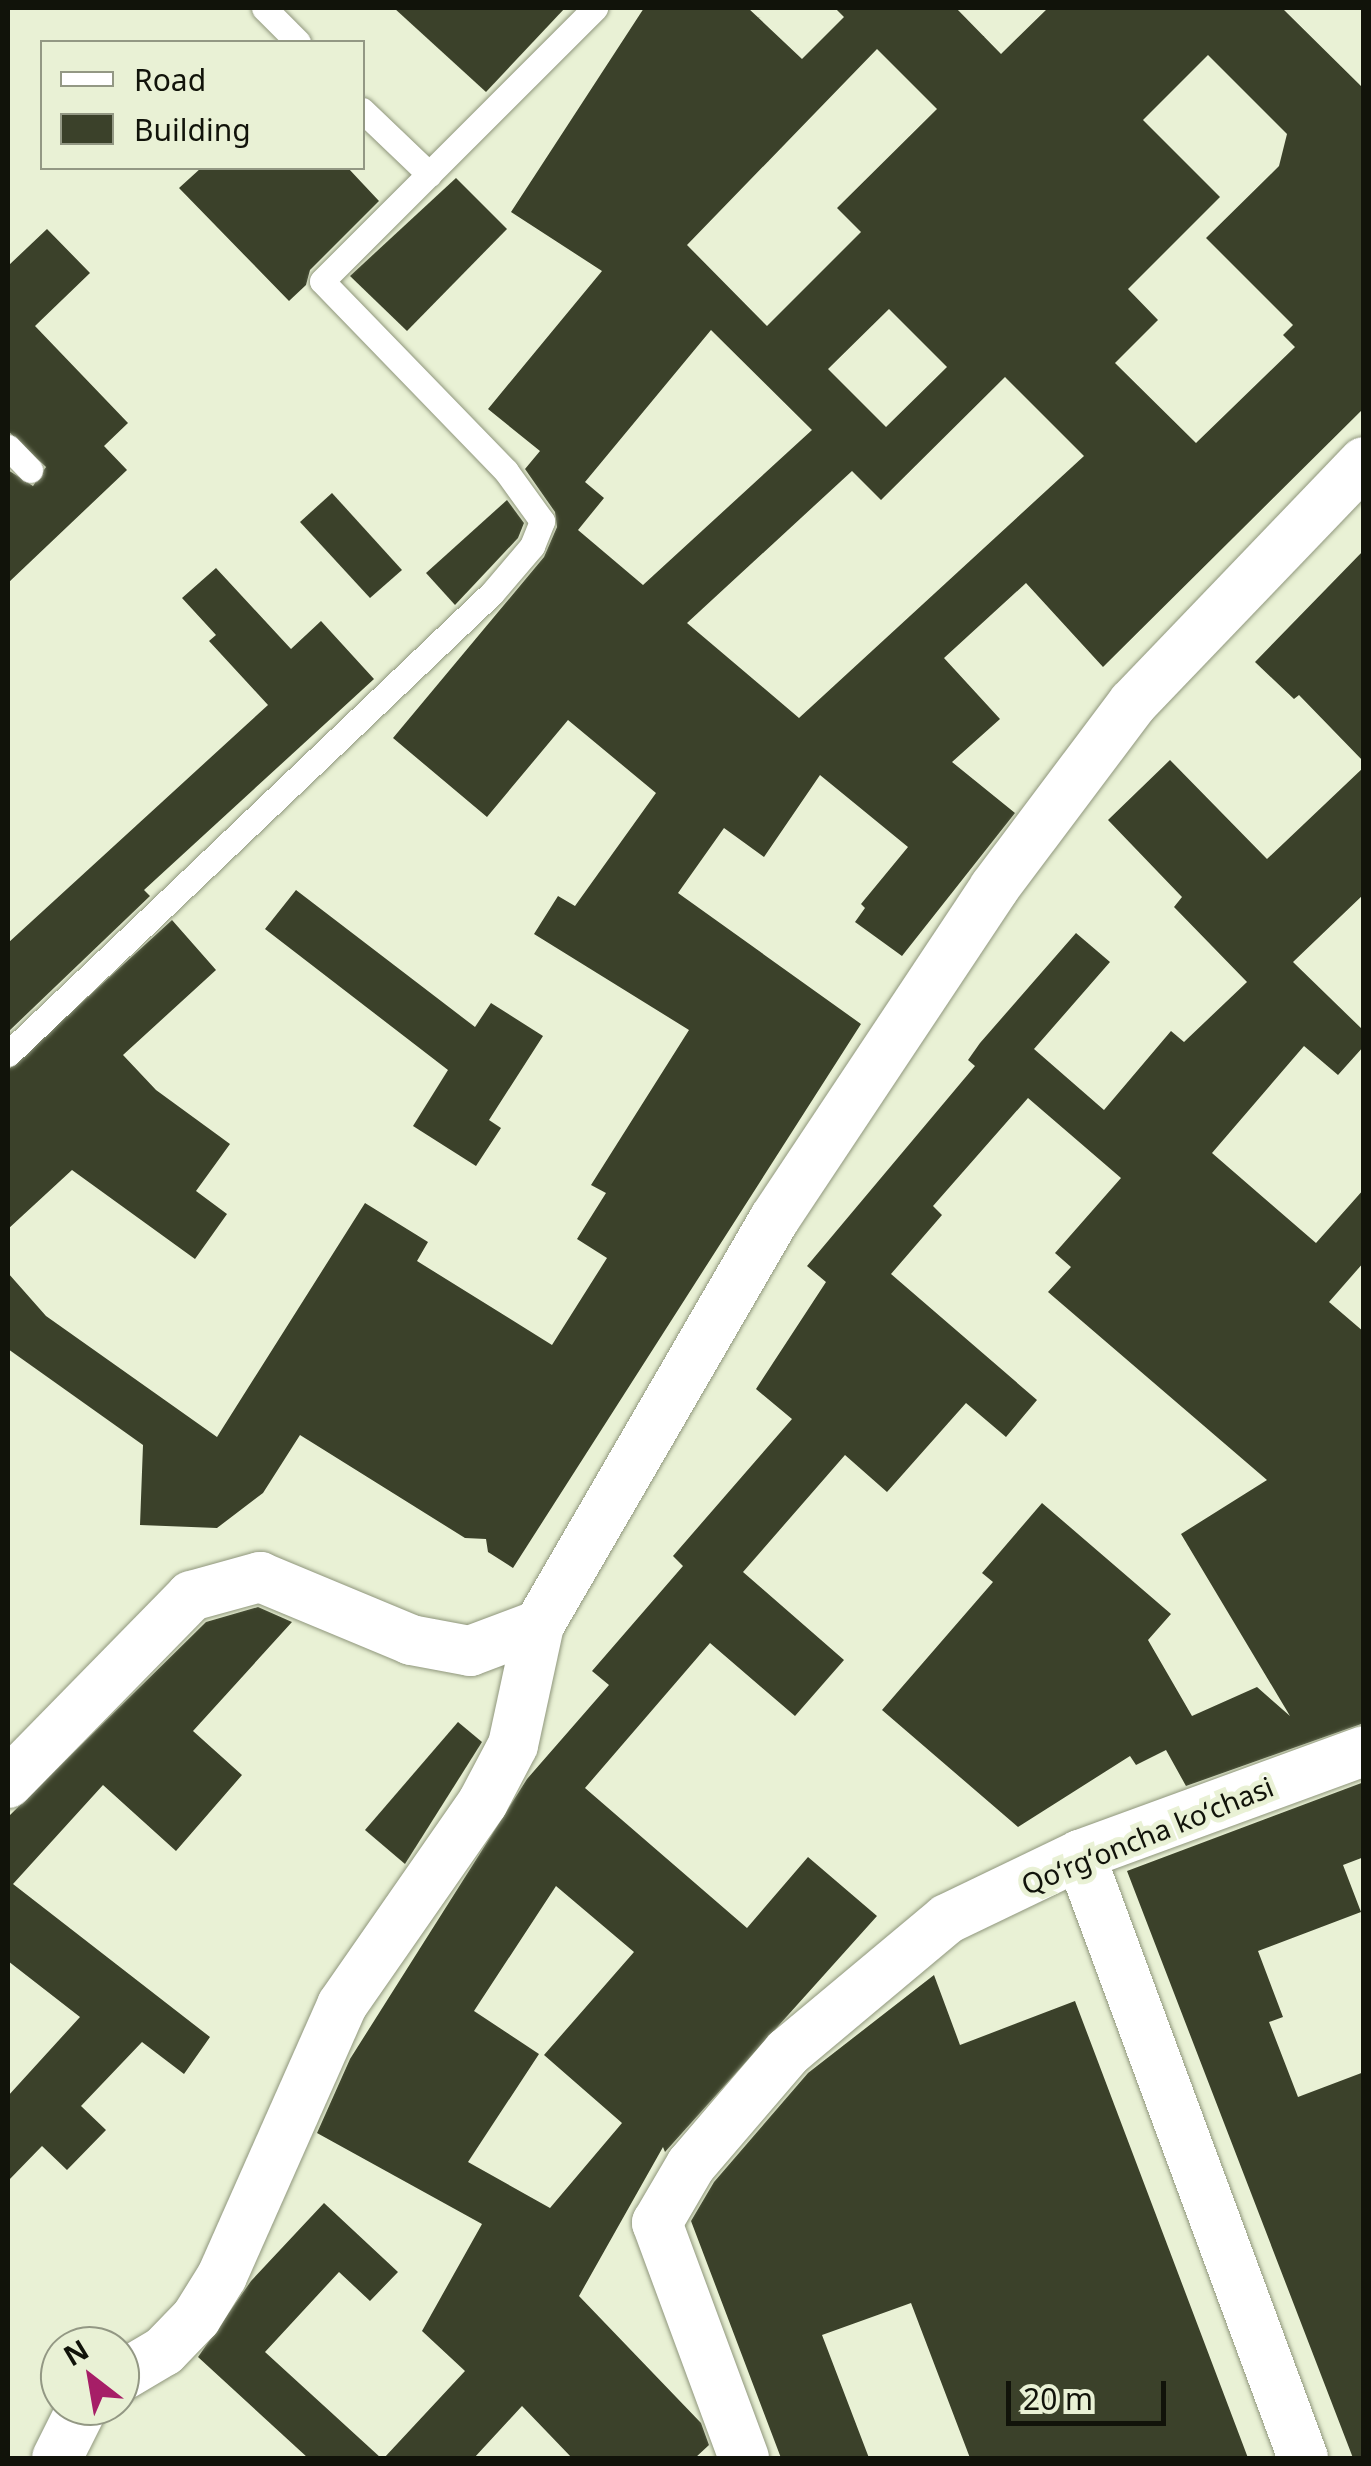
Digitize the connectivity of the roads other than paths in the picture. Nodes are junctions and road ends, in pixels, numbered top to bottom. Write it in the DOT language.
graph roads {
  1 [pos="264,8"];
  2 [pos="594,8"];
  3 [pos="296,40"];
  4 [pos="365,113"];
  5 [pos="429,174"];
  6 [pos="8,447"];
  7 [pos="1364,462"];
  8 [pos="30,470"];
  9 [pos="8,1054"];
  10 [pos="540,1625"];
  11 [pos="1364,1752"];
  12 [pos="8,1784"];
  13 [pos="1080,1855"];
  14 [pos="140,2365"];
  15 [pos="73,2426"];
  16 [pos="57,2458"];
  17 [pos="744,2458"];
  18 [pos="1303,2458"];
  1 -- 3 [label="lane"];
  2 -- 5 [label="lane"];
  4 -- 5 [label="lane"];
  5 -- 9 [label="lane"];
  6 -- 8 [label="lane"];
  7 -- 10 [label="street"];
  10 -- 12 [label="street"];
  10 -- 14 [label="street"];
  11 -- 13 [label="street, Qoʻrgʻoncha koʻchasi"];
  13 -- 17 [label="street, Qoʻrgʻoncha koʻchasi"];
  13 -- 18 [label="street"];
  15 -- 16 [label="street"];
}
